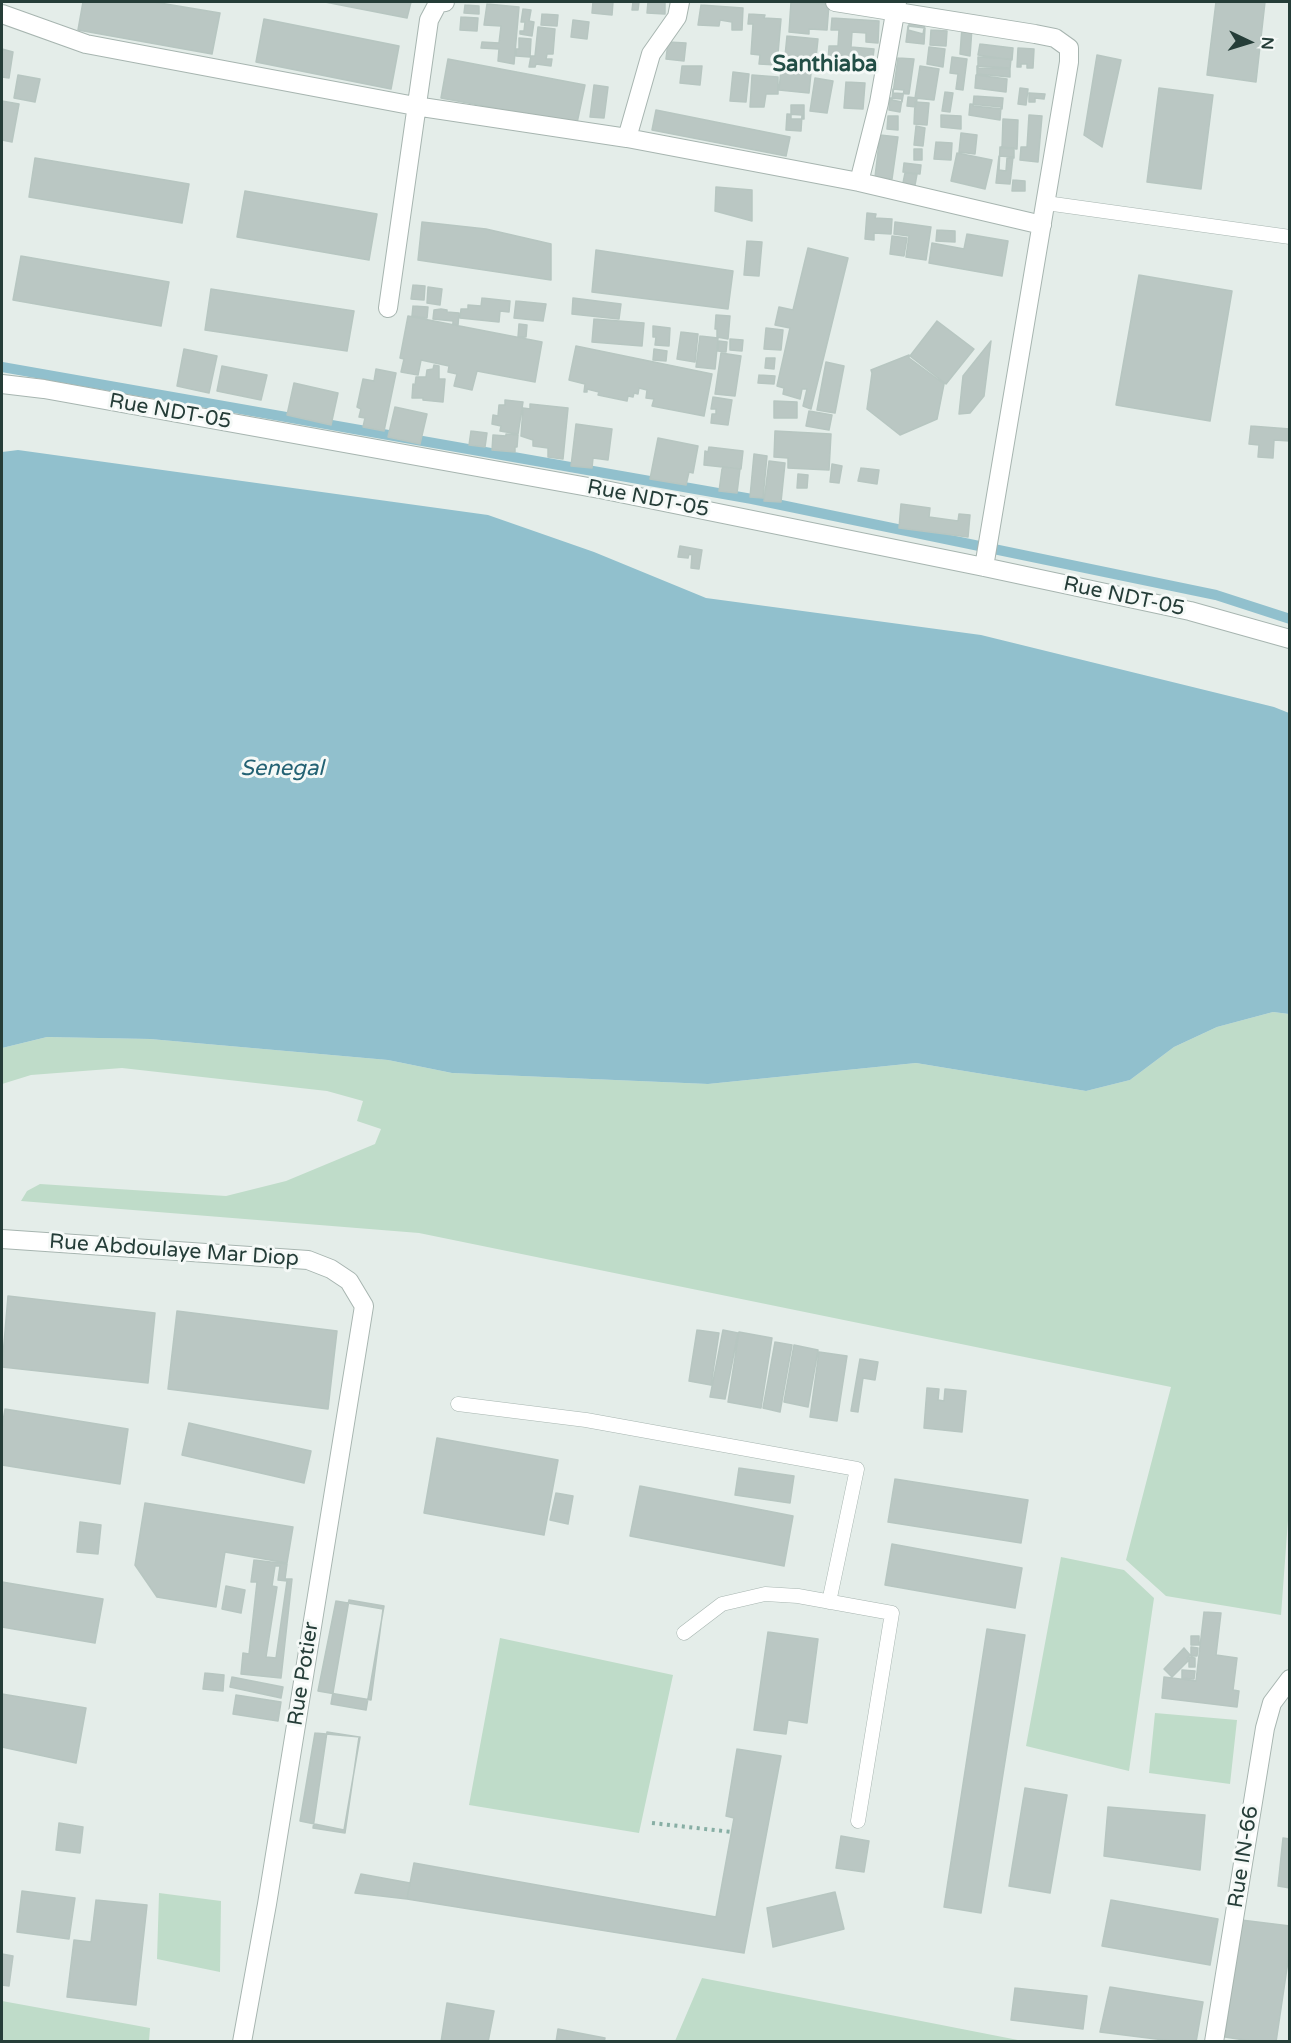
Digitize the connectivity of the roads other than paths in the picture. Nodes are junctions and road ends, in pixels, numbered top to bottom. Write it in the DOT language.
graph roads {
  1 [pos="445,2"];
  2 [pos="680,2"];
  3 [pos="835,2"];
  4 [pos="896,6"];
  5 [pos="2,14"];
  6 [pos="415,106"];
  7 [pos="627,138"];
  8 [pos="859,182"];
  9 [pos="1046,202"];
  10 [pos="1042,225"];
  11 [pos="1290,237"];
  12 [pos="388,308"];
  13 [pos="2,384"];
  14 [pos="984,567"];
  15 [pos="1290,639"];
  16 [pos="2,1239"];
  17 [pos="364,1306"];
  18 [pos="458,1404"];
  19 [pos="829,1602"];
  20 [pos="684,1633"];
  21 [pos="1290,1679"];
  22 [pos="858,1821"];
  23 [pos="242,2042"];
  24 [pos="1214,2042"];
  1 -- 6 [label="street"];
  2 -- 7 [label="street"];
  3 -- 4 [label="street"];
  4 -- 8 [label="street"];
  4 -- 9 [label="street"];
  5 -- 6 [label="street"];
  6 -- 7 [label="street"];
  6 -- 12 [label="street"];
  7 -- 8 [label="street"];
  8 -- 10 [label="street"];
  9 -- 10 [label="street"];
  9 -- 11 [label="lane"];
  10 -- 14 [label="street"];
  13 -- 14 [label="street, Rue NDT-05"];
  14 -- 15 [label="street, Rue NDT-05"];
  16 -- 17 [label="street, Rue Abdoulaye Mar Diop"];
  17 -- 23 [label="street, Rue Potier"];
  18 -- 19 [label="lane"];
  19 -- 20 [label="lane"];
  19 -- 22 [label="lane"];
  21 -- 24 [label="street, Rue IN-66"];
}
